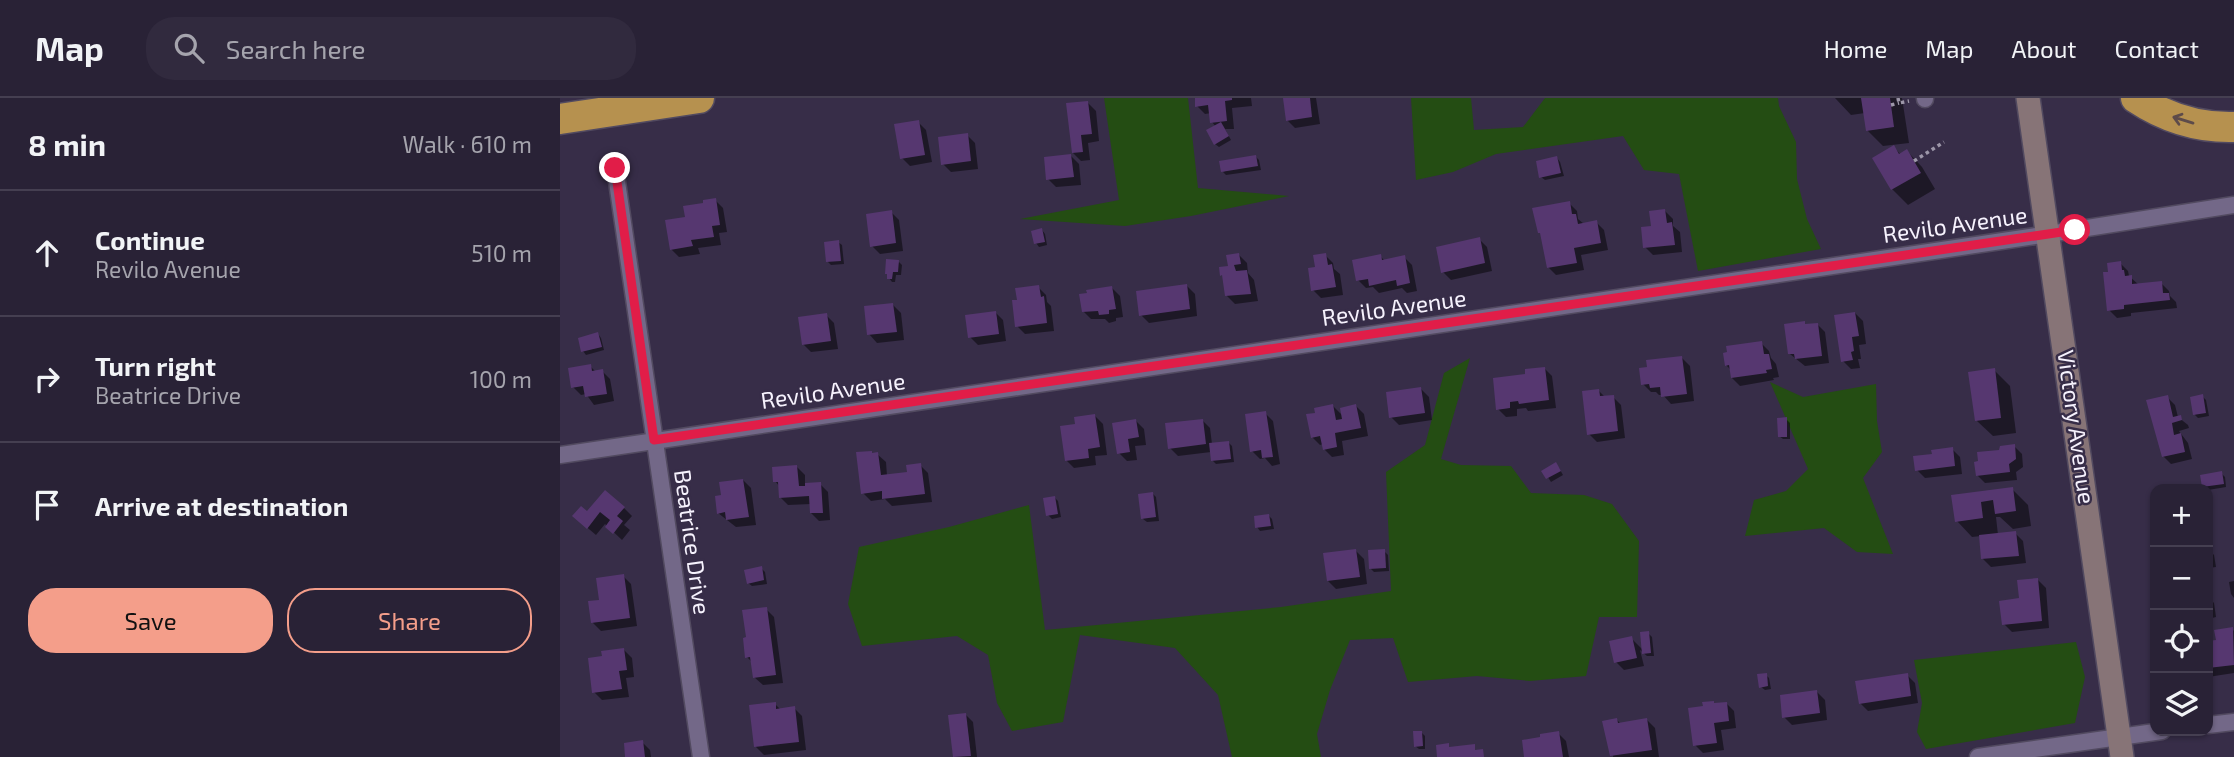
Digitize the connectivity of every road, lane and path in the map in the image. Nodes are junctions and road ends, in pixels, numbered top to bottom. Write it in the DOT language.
graph roads {
  1 [pos="699,98"];
  2 [pos="2028,98"];
  3 [pos="2136,98"];
  4 [pos="1899,103"];
  5 [pos="1891,104"];
  6 [pos="560,119"];
  7 [pos="2234,127"];
  8 [pos="1944,142"];
  9 [pos="1914,161"];
  10 [pos="615,168"];
  11 [pos="2234,205"];
  12 [pos="2049,234"];
  13 [pos="654,440"];
  14 [pos="560,455"];
  15 [pos="2234,722"];
  16 [pos="2213,724"];
  17 [pos="2150,735"];
  18 [pos="2121,746"];
  19 [pos="701,757"];
  20 [pos="1978,757"];
  1 -- 6 [label="highway"];
  2 -- 12 [label="street, Victory Avenue"];
  7 -- 3 [label="highway, one-way"];
  4 -- 5 [label="path"];
  8 -- 9 [label="path"];
  10 -- 13 [label="street, Beatrice Drive"];
  11 -- 12 [label="street, Revilo Avenue"];
  12 -- 13 [label="street, Revilo Avenue"];
  12 -- 18 [label="street, Victory Avenue"];
  13 -- 14 [label="street, Revilo Avenue"];
  13 -- 19 [label="street, Beatrice Drive"];
  15 -- 16 [label="street"];
  17 -- 18 [label="street"];
  18 -- 20 [label="street"];
}
